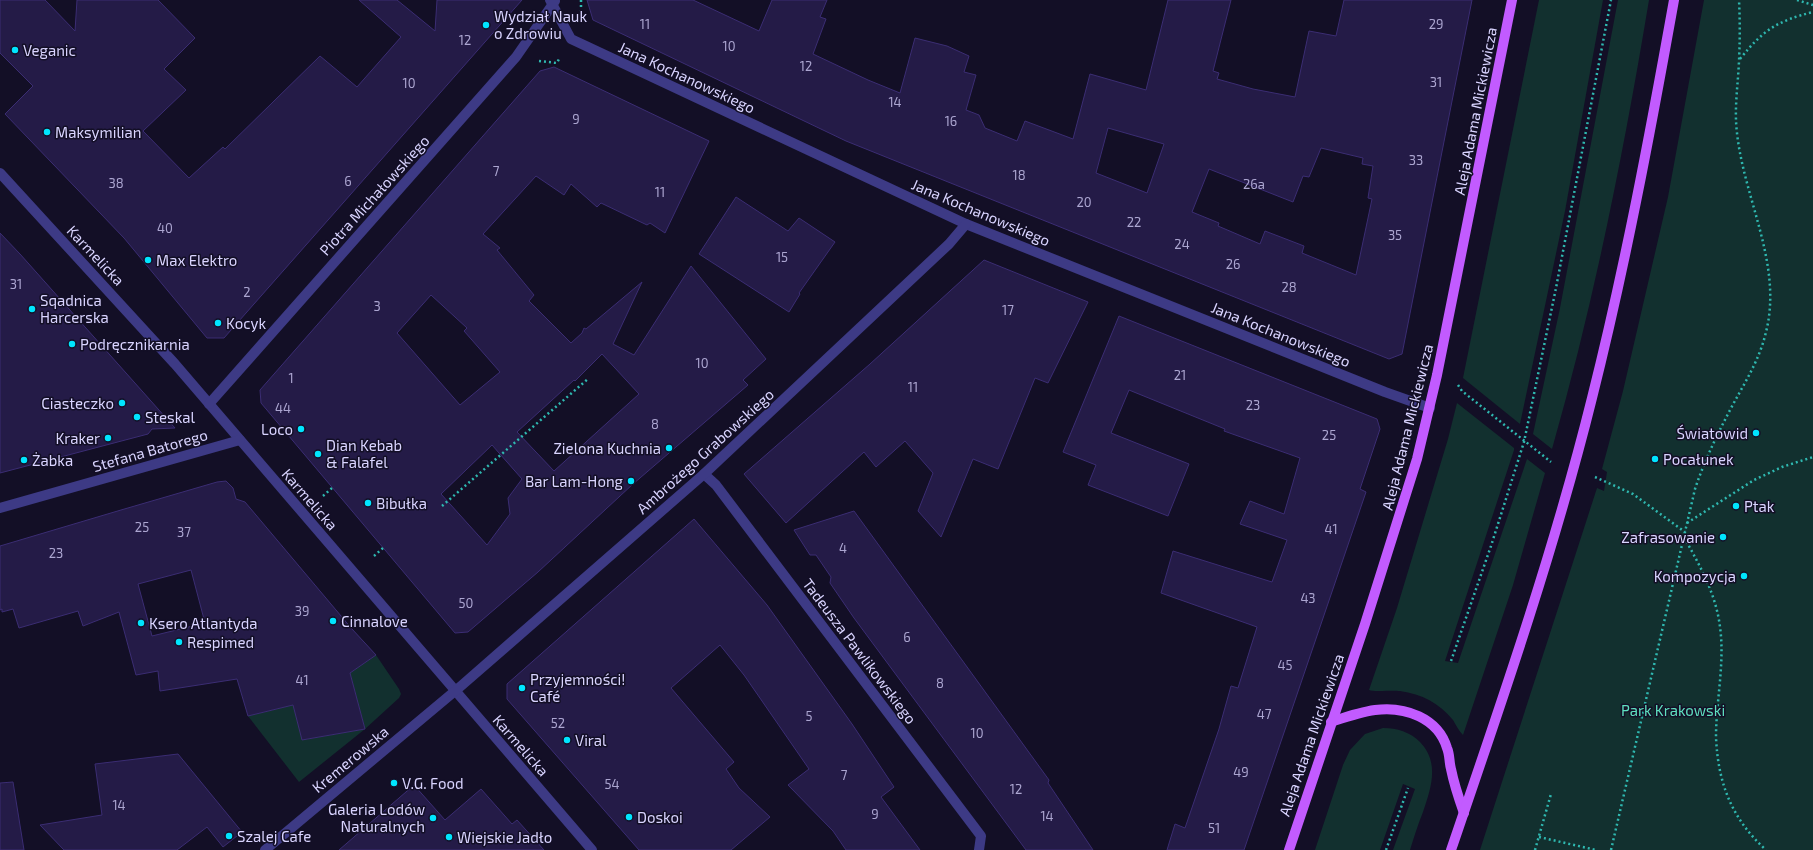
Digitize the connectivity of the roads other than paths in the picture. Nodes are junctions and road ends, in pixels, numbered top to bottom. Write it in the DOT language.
graph roads {
  1 [pos="1512,0"];
  2 [pos="1674,0"];
  3 [pos="553,2"];
  4 [pos="0,173"];
  5 [pos="966,224"];
  6 [pos="209,404"];
  7 [pos="1430,408"];
  8 [pos="240,440"];
  9 [pos="704,474"];
  10 [pos="0,508"];
  11 [pos="455,690"];
  12 [pos="1331,722"];
  13 [pos="1464,813"];
  14 [pos="265,850"];
  15 [pos="592,850"];
  16 [pos="979,850"];
  17 [pos="1289,850"];
  18 [pos="1451,850"];
  1 -- 7 [label="main road, Aleja Adama Mickiewicza"];
  2 -- 13 [label="main road"];
  3 -- 5 [label="street, Jana Kochanowskiego"];
  3 -- 6 [label="street, Piotra Michałowskiego"];
  4 -- 6 [label="street, Karmelicka"];
  5 -- 7 [label="street, Jana Kochanowskiego"];
  5 -- 9 [label="street, Ambrożego Grabowskiego"];
  6 -- 8 [label="street, Karmelicka"];
  7 -- 12 [label="main road, Aleja Adama Mickiewicza"];
  8 -- 10 [label="street, Stefana Batorego"];
  8 -- 11 [label="street, Karmelicka"];
  9 -- 11 [label="street, Ambrożego Grabowskiego"];
  9 -- 16 [label="street, Tadeusza Pawlikowskiego"];
  11 -- 14 [label="street, Kremerowska"];
  11 -- 15 [label="street, Karmelicka"];
  12 -- 13 [label="main road"];
  12 -- 17 [label="main road, Aleja Adama Mickiewicza"];
  13 -- 18 [label="main road"];
}
